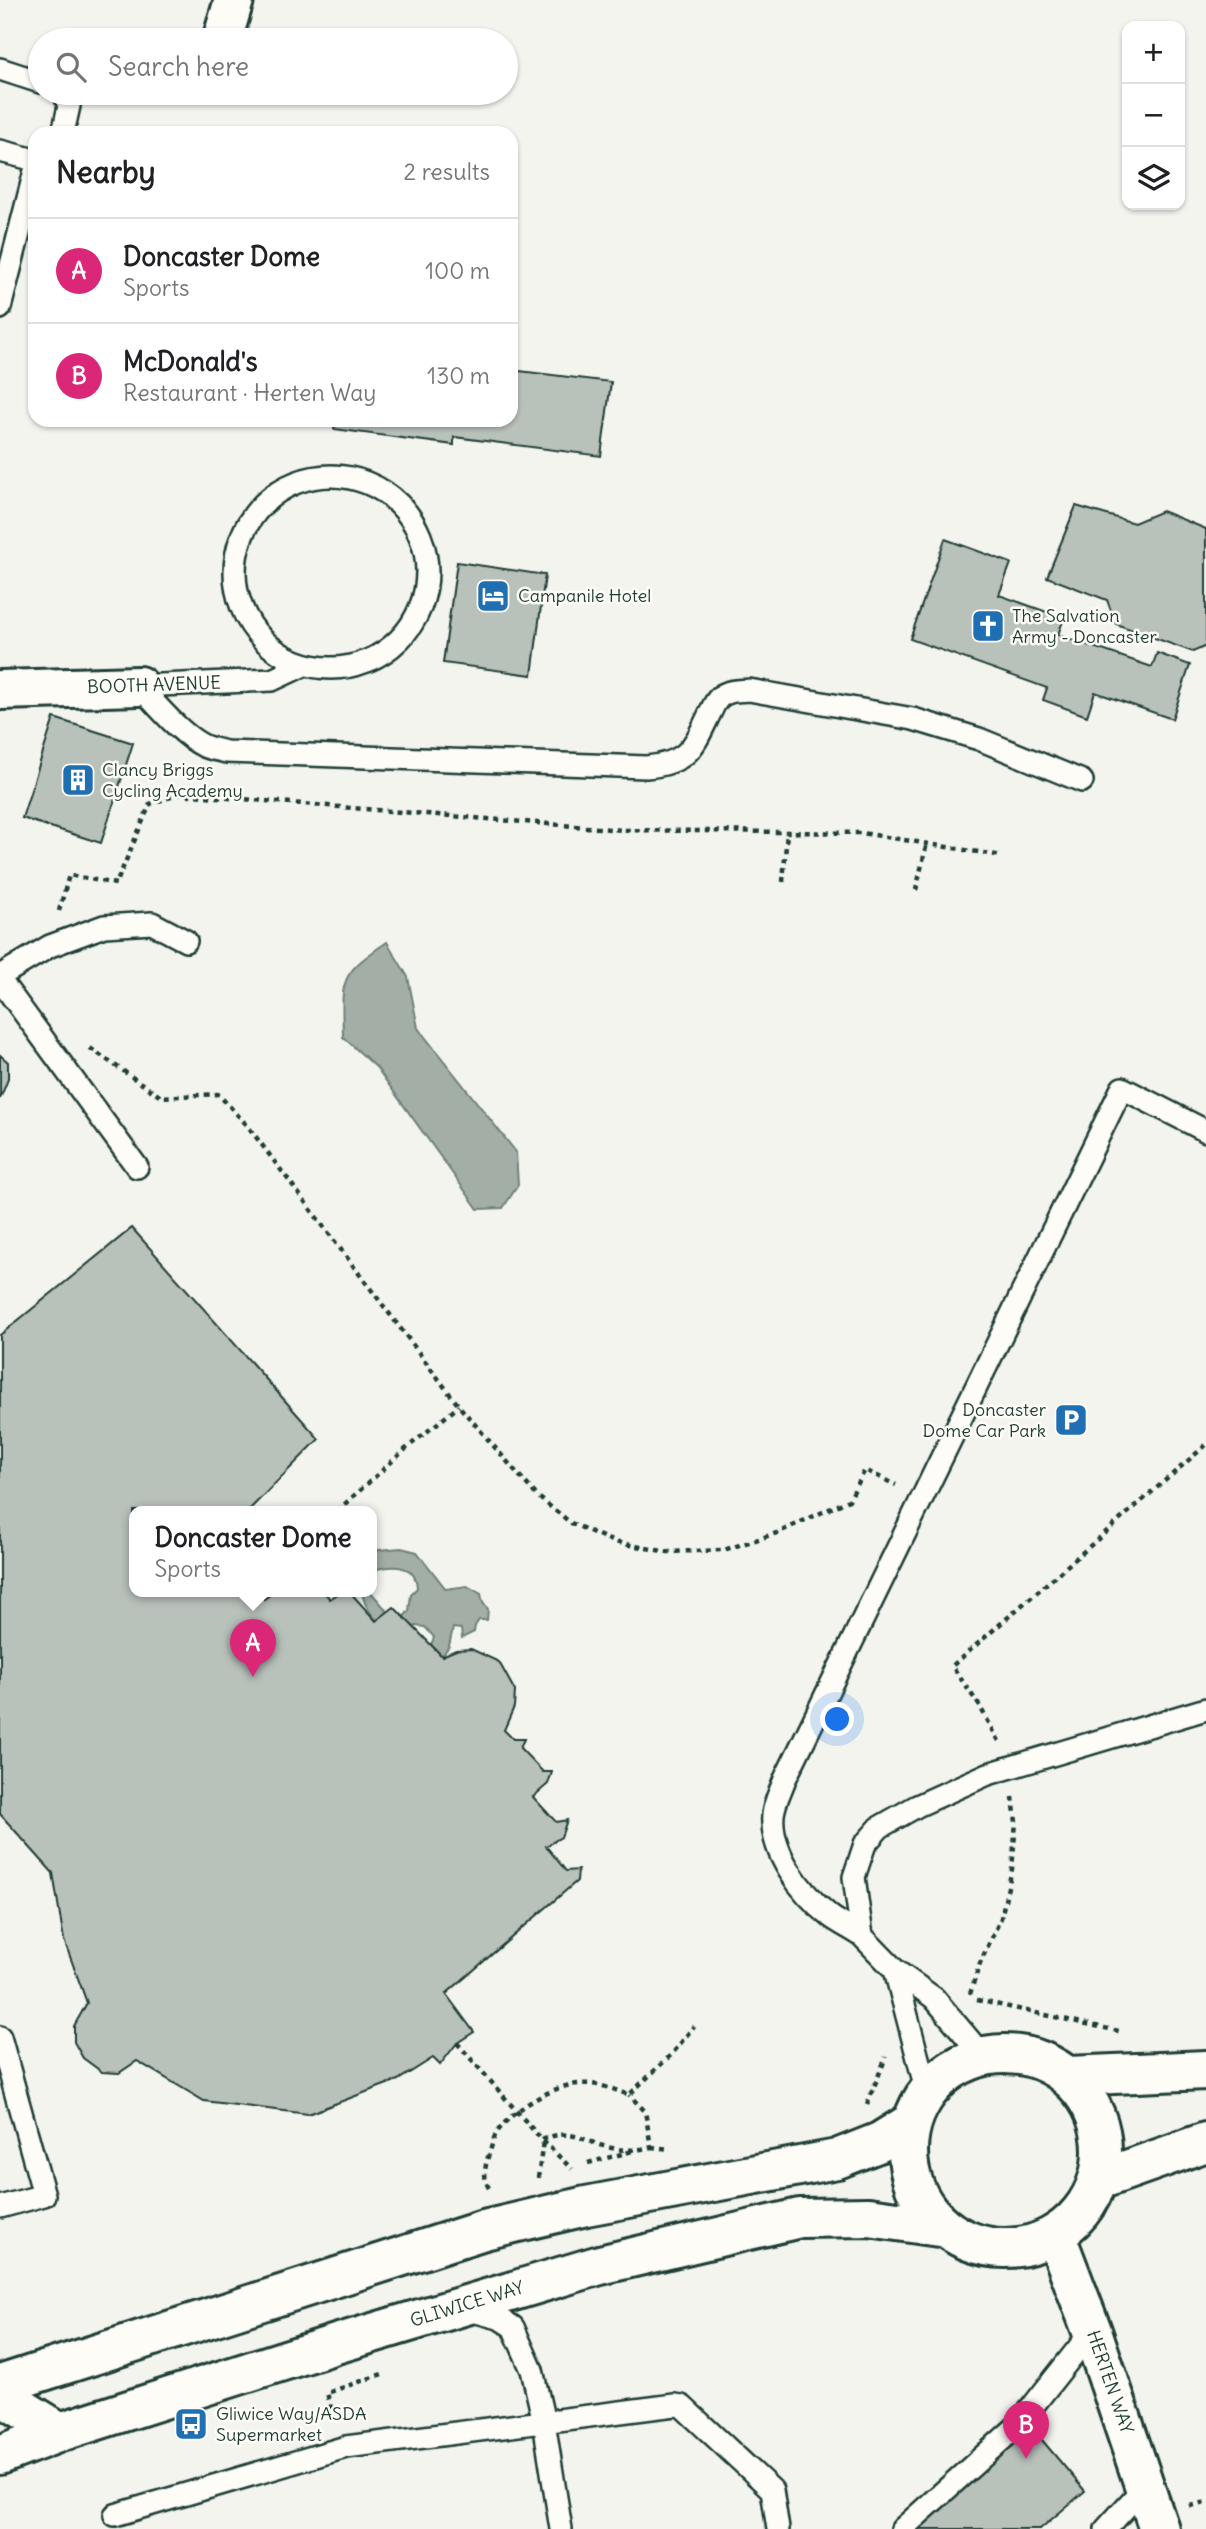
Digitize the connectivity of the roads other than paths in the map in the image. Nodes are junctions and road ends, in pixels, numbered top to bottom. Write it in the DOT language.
graph roads {
  1 [pos="0,69"];
  2 [pos="28,78"];
  3 [pos="69,105"];
  4 [pos="65,126"];
  5 [pos="0,150"];
  6 [pos="28,158"];
  7 [pos="28,196"];
  8 [pos="3,286"];
  9 [pos="0,308"];
  10 [pos="304,665"];
  11 [pos="139,686"];
  12 [pos="0,690"];
  13 [pos="1082,780"];
  14 [pos="186,941"];
  15 [pos="0,978"];
  16 [pos="1206,1130"];
  17 [pos="137,1167"];
  18 [pos="1206,1709"];
  19 [pos="862,1936"];
  20 [pos="895,1970"];
  21 [pos="0,2037"];
  22 [pos="983,2056"];
  23 [pos="1206,2070"];
  24 [pos="1068,2076"];
  25 [pos="920,2108"];
  26 [pos="1206,2142"];
  27 [pos="1099,2180"];
  28 [pos="0,2207"];
  29 [pos="946,2228"];
  30 [pos="1056,2236"];
  31 [pos="456,2307"];
  32 [pos="1092,2331"];
  33 [pos="0,2385"];
  34 [pos="0,2395"];
  35 [pos="544,2422"];
  36 [pos="60,2432"];
  37 [pos="1,2459"];
  38 [pos="1146,2485"];
  39 [pos="115,2515"];
  40 [pos="561,2529"];
  41 [pos="778,2529"];
  42 [pos="902,2529"];
  43 [pos="1106,2529"];
  44 [pos="1159,2529"];
  1 -- 2 [label="lane"];
  3 -- 4 [label="lane"];
  5 -- 6 [label="lane"];
  7 -- 8 [label="lane"];
  8 -- 9 [label="lane"];
  10 -- 10 [label="lane"];
  10 -- 11 [label="lane, BOOTH AVENUE"];
  11 -- 12 [label="street, BOOTH AVENUE"];
  11 -- 13 [label="lane"];
  14 -- 15 [label="lane"];
  15 -- 17 [label="lane"];
  16 -- 19 [label="lane"];
  18 -- 19 [label="lane"];
  19 -- 20 [label="lane"];
  20 -- 22 [label="lane"];
  20 -- 25 [label="lane"];
  21 -- 28 [label="lane"];
  22 -- 24 [label="street"];
  22 -- 25 [label="street"];
  23 -- 24 [label="street"];
  24 -- 27 [label="street"];
  25 -- 29 [label="street"];
  25 -- 33 [label="street"];
  26 -- 27 [label="street"];
  27 -- 30 [label="street"];
  29 -- 30 [label="street"];
  29 -- 31 [label="street, GLIWICE WAY"];
  30 -- 32 [label="street, HERTEN WAY"];
  31 -- 35 [label="lane"];
  31 -- 36 [label="street, GLIWICE WAY"];
  32 -- 38 [label="street, HERTEN WAY"];
  32 -- 42 [label="lane"];
  34 -- 36 [label="street"];
  35 -- 39 [label="lane"];
  35 -- 40 [label="lane"];
  35 -- 41 [label="lane"];
  36 -- 37 [label="street, GLIWICE WAY"];
  38 -- 43 [label="lane"];
  38 -- 44 [label="street, HERTEN WAY"];
}
